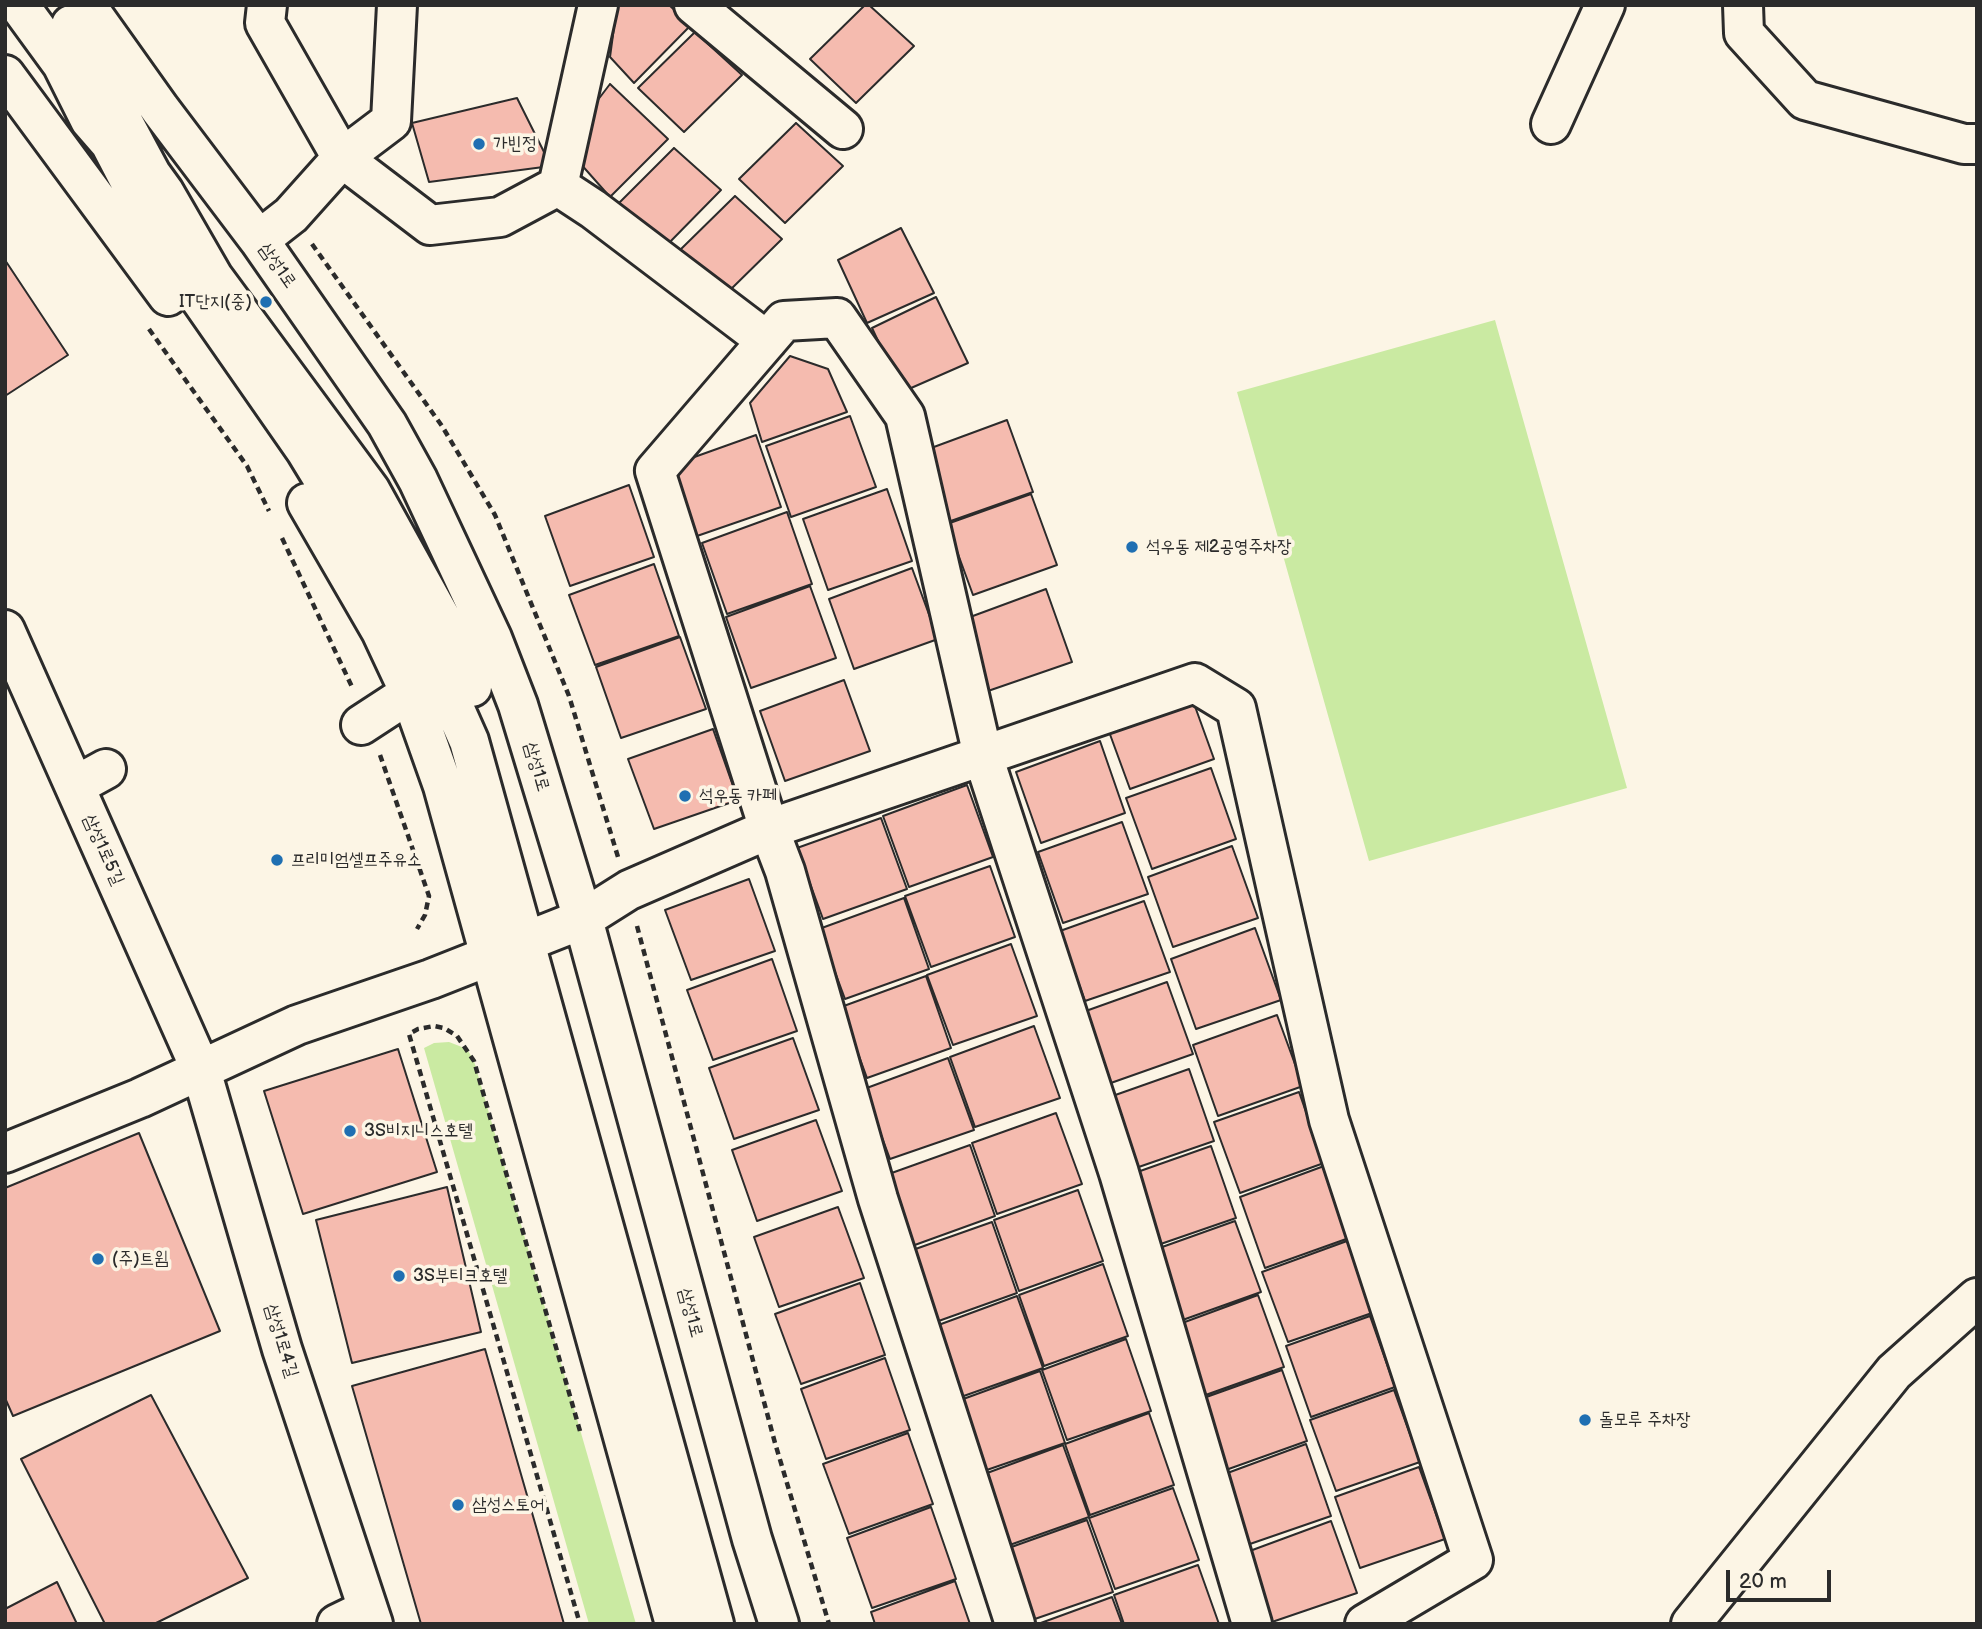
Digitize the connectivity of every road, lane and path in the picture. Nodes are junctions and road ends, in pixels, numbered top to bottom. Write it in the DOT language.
graph roads {
  1 [pos="19,5"];
  2 [pos="61,5"];
  3 [pos="86,5"];
  4 [pos="267,5"];
  5 [pos="397,5"];
  6 [pos="598,5"];
  7 [pos="694,5"];
  8 [pos="1605,5"];
  9 [pos="1743,5"];
  10 [pos="5,75"];
  11 [pos="1551,124"];
  12 [pos="843,129"];
  13 [pos="1977,144"];
  14 [pos="342,158"];
  15 [pos="558,186"];
  16 [pos="259,240"];
  17 [pos="149,328"];
  18 [pos="767,341"];
  19 [pos="270,515"];
  20 [pos="276,527"];
  21 [pos="5,630"];
  22 [pos="410,692"];
  23 [pos="364,723"];
  24 [pos="983,756"];
  25 [pos="769,829"];
  26 [pos="583,919"];
  27 [pos="417,929"];
  28 [pos="536,937"];
  29 [pos="491,956"];
  30 [pos="201,1070"];
  31 [pos="5,1153"];
  32 [pos="1977,1298"];
  33 [pos="582,1437"];
  34 [pos="360,1619"];
  35 [pos="580,1624"];
  36 [pos="676,1624"];
  37 [pos="714,1624"];
  38 [pos="742,1624"];
  39 [pos="779,1624"];
  40 [pos="1015,1624"];
  41 [pos="1252,1624"];
  42 [pos="1365,1624"];
  43 [pos="1691,1624"];
  1 -- 28 [label="street"];
  2 -- 28 [label="street"];
  3 -- 16 [label="street, 삼성1로"];
  4 -- 14 [label="street"];
  5 -- 14 [label="street"];
  6 -- 15 [label="street"];
  7 -- 12 [label="street"];
  8 -- 11 [label="street"];
  9 -- 13 [label="street"];
  10 -- 22 [label="street"];
  14 -- 15 [label="street"];
  14 -- 16 [label="street"];
  15 -- 18 [label="street"];
  16 -- 26 [label="street, 삼성1로"];
  17 -- 19 [label="path"];
  18 -- 24 [label="street"];
  18 -- 25 [label="street"];
  20 -- 23 [label="path"];
  21 -- 30 [label="street, 삼성1로5길"];
  22 -- 23 [label="street"];
  22 -- 29 [label="street"];
  23 -- 27 [label="path"];
  24 -- 25 [label="street"];
  24 -- 41 [label="street"];
  24 -- 42 [label="street"];
  25 -- 26 [label="street"];
  25 -- 40 [label="street"];
  26 -- 28 [label="street"];
  26 -- 39 [label="street, 삼성1로"];
  28 -- 29 [label="street"];
  28 -- 37 [label="street"];
  28 -- 38 [label="street"];
  29 -- 30 [label="street"];
  29 -- 36 [label="street"];
  30 -- 31 [label="street"];
  30 -- 34 [label="street, 삼성1로4길"];
  32 -- 43 [label="street"];
  33 -- 35 [label="path"];
}
